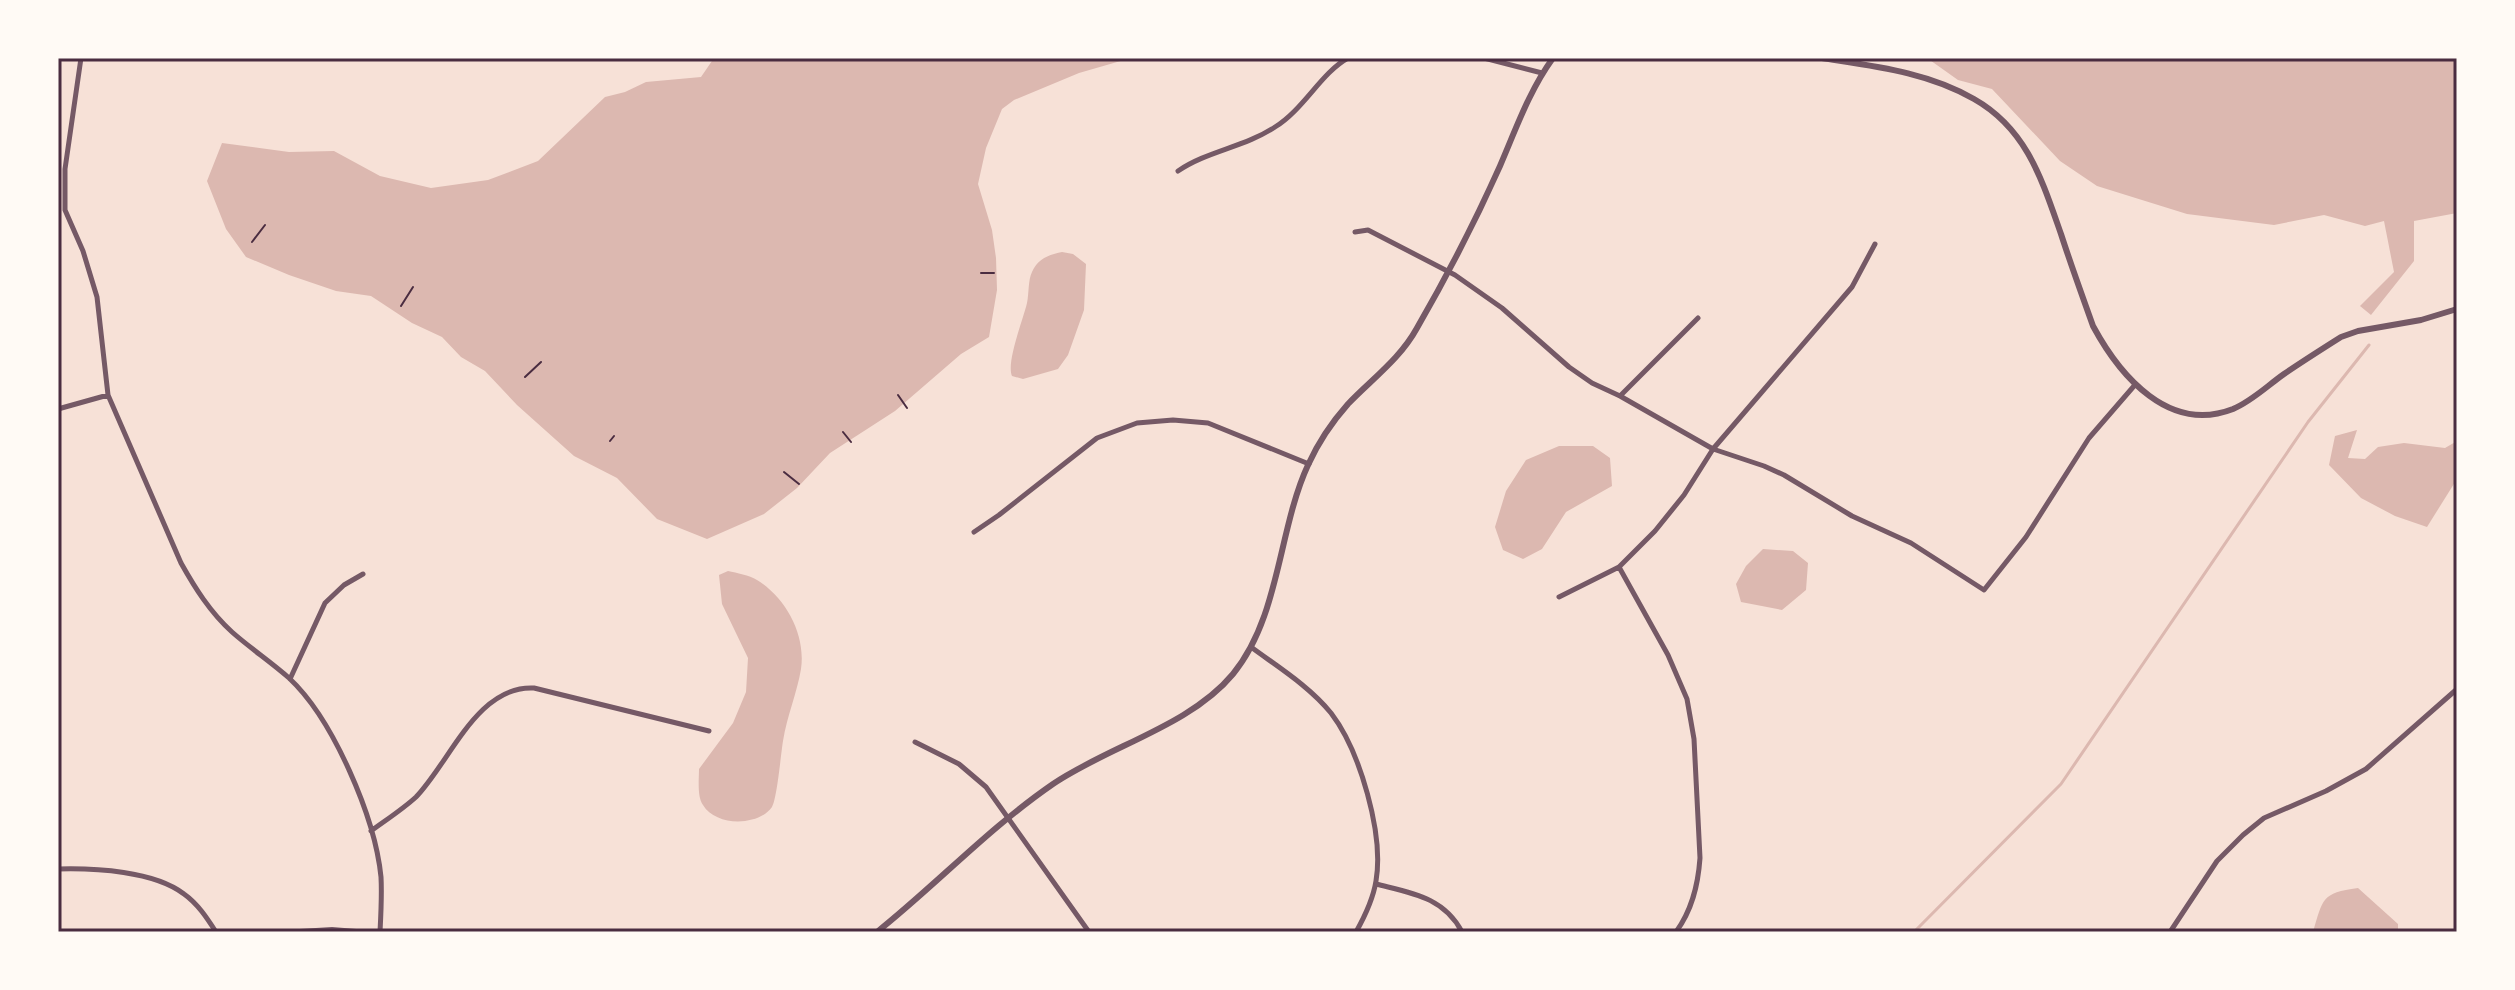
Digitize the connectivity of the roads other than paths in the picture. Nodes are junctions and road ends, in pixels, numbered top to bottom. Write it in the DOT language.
graph roads {
  1 [pos="81,58"];
  2 [pos="1348,58"];
  3 [pos="1484,58"];
  4 [pos="1553,58"];
  5 [pos="1822,58"];
  6 [pos="1542,73"];
  7 [pos="1178,171"];
  8 [pos="1355,232"];
  9 [pos="1875,244"];
  10 [pos="1448,271"];
  11 [pos="2457,309"];
  12 [pos="1698,318"];
  13 [pos="2134,386"];
  14 [pos="108,395"];
  15 [pos="1620,396"];
  16 [pos="58,409"];
  17 [pos="1713,449"];
  18 [pos="1309,464"];
  19 [pos="974,532"];
  20 [pos="1619,567"];
  21 [pos="363,574"];
  22 [pos="1559,597"];
  23 [pos="1251,647"];
  24 [pos="290,679"];
  25 [pos="2457,689"];
  26 [pos="709,731"];
  27 [pos="915,742"];
  28 [pos="1009,817"];
  29 [pos="371,831"];
  30 [pos="58,869"];
  31 [pos="1376,884"];
  32 [pos="216,932"];
  33 [pos="300,932"];
  34 [pos="356,932"];
  35 [pos="380,932"];
  36 [pos="877,932"];
  37 [pos="1089,932"];
  38 [pos="1356,932"];
  39 [pos="1462,932"];
  40 [pos="1676,932"];
  41 [pos="2170,932"];
  1 -- 14 [label="street"];
  2 -- 7 [label="street"];
  3 -- 6 [label="street"];
  4 -- 6 [label="street"];
  5 -- 13 [label="street"];
  6 -- 10 [label="street"];
  8 -- 10 [label="street"];
  9 -- 17 [label="street"];
  10 -- 15 [label="street"];
  10 -- 18 [label="street"];
  11 -- 13 [label="street"];
  12 -- 15 [label="street"];
  13 -- 17 [label="street"];
  14 -- 16 [label="street"];
  14 -- 24 [label="street"];
  15 -- 17 [label="street"];
  17 -- 20 [label="street"];
  18 -- 19 [label="street"];
  18 -- 23 [label="street"];
  20 -- 22 [label="street"];
  20 -- 40 [label="street"];
  21 -- 24 [label="street"];
  23 -- 28 [label="street"];
  23 -- 31 [label="street"];
  24 -- 29 [label="street"];
  25 -- 41 [label="street"];
  26 -- 29 [label="street"];
  27 -- 28 [label="street"];
  28 -- 36 [label="street"];
  28 -- 37 [label="street"];
  29 -- 35 [label="street"];
  30 -- 32 [label="street"];
  31 -- 38 [label="street"];
  31 -- 39 [label="street"];
  33 -- 34 [label="street"];
}
